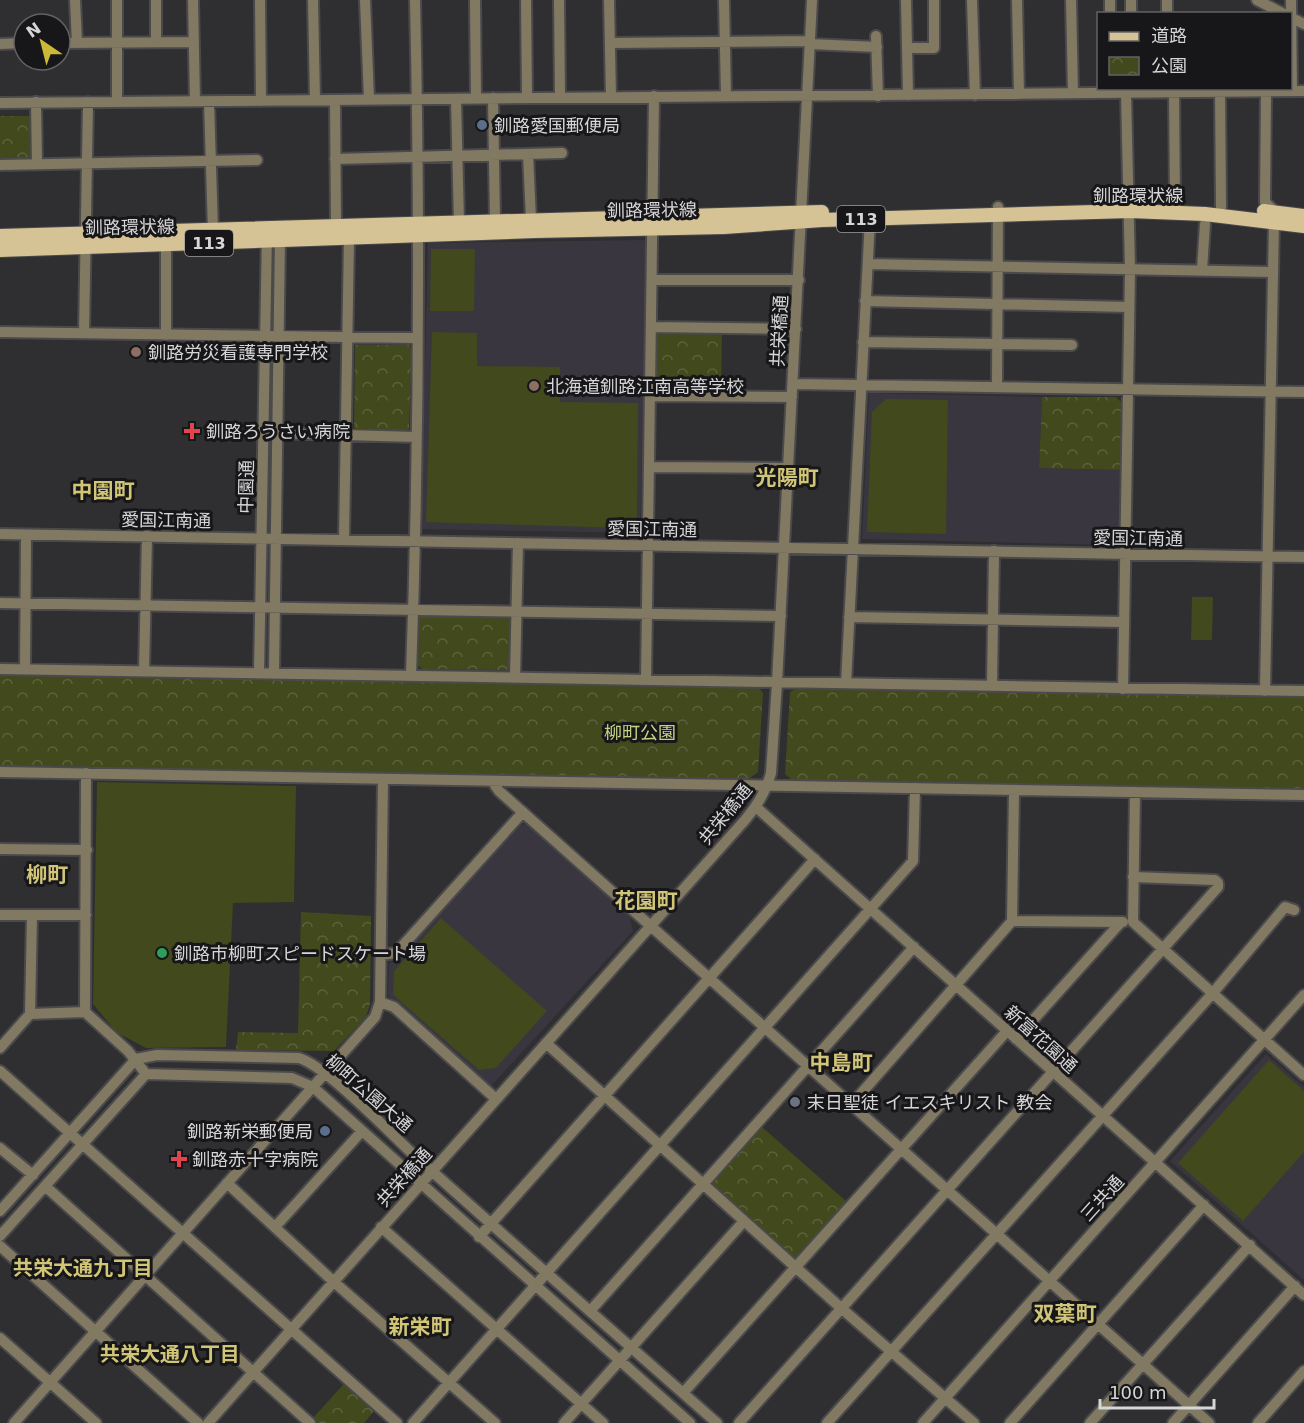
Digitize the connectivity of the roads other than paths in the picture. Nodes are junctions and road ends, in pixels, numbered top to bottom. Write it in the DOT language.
graph roads {
  1 [pos="75,0"];
  2 [pos="117,0"];
  3 [pos="156,0"];
  4 [pos="193,0"];
  5 [pos="260,0"];
  6 [pos="313,0"];
  7 [pos="365,0"];
  8 [pos="415,0"];
  9 [pos="475,0"];
  10 [pos="526,0"];
  11 [pos="559,0"];
  12 [pos="609,0"];
  13 [pos="724,0"];
  14 [pos="813,0"];
  15 [pos="906,0"];
  16 [pos="934,0"];
  17 [pos="972,0"];
  18 [pos="1017,0"];
  19 [pos="1071,0"];
  20 [pos="1257,0"];
  21 [pos="1280,12"];
  22 [pos="724,41"];
  23 [pos="117,42"];
  24 [pos="156,42"];
  25 [pos="194,42"];
  26 [pos="810,42"];
  27 [pos="72,43"];
  28 [pos="77,43"];
  29 [pos="610,43"];
  30 [pos="907,48"];
  31 [pos="1170,90"];
  32 [pos="1304,90"];
  33 [pos="1109,91"];
  34 [pos="1130,91"];
  35 [pos="1220,91"];
  36 [pos="1266,91"];
  37 [pos="1292,91"];
  38 [pos="1073,93"];
  39 [pos="1019,94"];
  40 [pos="808,95"];
  41 [pos="908,95"];
  42 [pos="975,95"];
  43 [pos="654,96"];
  44 [pos="726,96"];
  45 [pos="878,96"];
  46 [pos="527,97"];
  47 [pos="560,97"];
  48 [pos="611,97"];
  49 [pos="476,98"];
  50 [pos="493,98"];
  51 [pos="369,99"];
  52 [pos="417,99"];
  53 [pos="456,99"];
  54 [pos="315,100"];
  55 [pos="335,100"];
  56 [pos="117,101"];
  57 [pos="195,101"];
  58 [pos="261,101"];
  59 [pos="36,102"];
  60 [pos="88,102"];
  61 [pos="209,102"];
  62 [pos="0,103"];
  63 [pos="562,153"];
  64 [pos="528,154"];
  65 [pos="494,155"];
  66 [pos="457,156"];
  67 [pos="418,157"];
  68 [pos="335,159"];
  69 [pos="257,160"];
  70 [pos="211,161"];
  71 [pos="87,163"];
  72 [pos="37,164"];
  73 [pos="0,165"];
  74 [pos="1174,203"];
  75 [pos="1129,207"];
  76 [pos="1221,207"];
  77 [pos="998,211"];
  78 [pos="1274,216"];
  79 [pos="1304,216"];
  80 [pos="802,217"];
  81 [pos="870,219"];
  82 [pos="531,220"];
  83 [pos="495,222"];
  84 [pos="459,223"];
  85 [pos="652,223"];
  86 [pos="1205,224"];
  87 [pos="336,226"];
  88 [pos="1304,226"];
  89 [pos="418,230"];
  90 [pos="213,231"];
  91 [pos="274,235"];
  92 [pos="0,236"];
  93 [pos="166,238"];
  94 [pos="349,238"];
  95 [pos="85,240"];
  96 [pos="0,250"];
  97 [pos="868,264"];
  98 [pos="999,266"];
  99 [pos="1130,270"];
  100 [pos="1202,270"];
  101 [pos="1273,272"];
  102 [pos="652,279"];
  103 [pos="799,280"];
  104 [pos="865,302"];
  105 [pos="998,304"];
  106 [pos="1129,307"];
  107 [pos="651,327"];
  108 [pos="796,329"];
  109 [pos="0,332"];
  110 [pos="84,333"];
  111 [pos="165,334"];
  112 [pos="265,335"];
  113 [pos="279,336"];
  114 [pos="348,337"];
  115 [pos="417,338"];
  116 [pos="863,342"];
  117 [pos="998,344"];
  118 [pos="1072,345"];
  119 [pos="793,384"];
  120 [pos="861,386"];
  121 [pos="997,387"];
  122 [pos="1128,390"];
  123 [pos="1271,392"];
  124 [pos="1304,392"];
  125 [pos="650,396"];
  126 [pos="792,397"];
  127 [pos="263,433"];
  128 [pos="278,433"];
  129 [pos="347,435"];
  130 [pos="416,437"];
  131 [pos="649,467"];
  132 [pos="788,468"];
  133 [pos="0,534"];
  134 [pos="26,534"];
  135 [pos="147,536"];
  136 [pos="261,539"];
  137 [pos="276,539"];
  138 [pos="344,540"];
  139 [pos="416,541"];
  140 [pos="518,543"];
  141 [pos="648,545"];
  142 [pos="784,548"];
  143 [pos="853,549"];
  144 [pos="994,551"];
  145 [pos="1125,554"];
  146 [pos="1268,556"];
  147 [pos="1304,557"];
  148 [pos="0,603"];
  149 [pos="26,604"];
  150 [pos="146,606"];
  151 [pos="260,606"];
  152 [pos="275,606"];
  153 [pos="413,610"];
  154 [pos="516,612"];
  155 [pos="646,613"];
  156 [pos="781,616"];
  157 [pos="849,617"];
  158 [pos="993,619"];
  159 [pos="1124,622"];
  160 [pos="0,669"];
  161 [pos="25,669"];
  162 [pos="144,671"];
  163 [pos="259,673"];
  164 [pos="274,674"];
  165 [pos="411,675"];
  166 [pos="515,678"];
  167 [pos="646,680"];
  168 [pos="777,683"];
  169 [pos="846,683"];
  170 [pos="992,685"];
  171 [pos="1123,689"];
  172 [pos="1265,691"];
  173 [pos="1304,691"];
  174 [pos="0,772"];
  175 [pos="86,773"];
  176 [pos="383,779"];
  177 [pos="492,781"];
  178 [pos="767,786"];
  179 [pos="915,788"];
  180 [pos="1014,790"];
  181 [pos="1135,792"];
  182 [pos="1304,795"];
  183 [pos="756,807"];
  184 [pos="523,812"];
  185 [pos="0,849"];
  186 [pos="87,850"];
  187 [pos="814,859"];
  188 [pos="1133,877"];
  189 [pos="870,909"];
  190 [pos="1294,910"];
  191 [pos="0,915"];
  192 [pos="32,915"];
  193 [pos="86,915"];
  194 [pos="1012,921"];
  195 [pos="1127,922"];
  196 [pos="650,926"];
  197 [pos="914,947"];
  198 [pos="1162,950"];
  199 [pos="380,955"];
  200 [pos="708,977"];
  201 [pos="956,985"];
  202 [pos="1212,994"];
  203 [pos="1304,995"];
  204 [pos="380,1002"];
  205 [pos="85,1012"];
  206 [pos="30,1014"];
  207 [pos="765,1028"];
  208 [pos="1007,1031"];
  209 [pos="1016,1039"];
  210 [pos="1264,1040"];
  211 [pos="546,1043"];
  212 [pos="0,1048"];
  213 [pos="136,1059"];
  214 [pos="808,1066"];
  215 [pos="0,1071"];
  216 [pos="1053,1072"];
  217 [pos="146,1074"];
  218 [pos="325,1074"];
  219 [pos="1304,1075"];
  220 [pos="313,1088"];
  221 [pos="604,1095"];
  222 [pos="496,1099"];
  223 [pos="851,1105"];
  224 [pos="1103,1116"];
  225 [pos="362,1131"];
  226 [pos="70,1132"];
  227 [pos="84,1143"];
  228 [pos="659,1144"];
  229 [pos="0,1148"];
  230 [pos="901,1149"];
  231 [pos="1156,1163"];
  232 [pos="431,1170"];
  233 [pos="33,1175"];
  234 [pos="420,1183"];
  235 [pos="227,1184"];
  236 [pos="703,1184"];
  237 [pos="45,1186"];
  238 [pos="948,1190"];
  239 [pos="1204,1205"];
  240 [pos="0,1211"];
  241 [pos="744,1221"];
  242 [pos="491,1223"];
  243 [pos="275,1227"];
  244 [pos="381,1227"];
  245 [pos="183,1233"];
  246 [pos="996,1234"];
  247 [pos="0,1236"];
  248 [pos="479,1237"];
  249 [pos="1250,1245"];
  250 [pos="0,1246"];
  251 [pos="795,1266"];
  252 [pos="547,1272"];
  253 [pos="146,1276"];
  254 [pos="1049,1281"];
  255 [pos="334,1282"];
  256 [pos="535,1285"];
  257 [pos="1295,1286"];
  258 [pos="1304,1295"];
  259 [pos="842,1308"];
  260 [pos="591,1310"];
  261 [pos="1098,1324"];
  262 [pos="496,1329"];
  263 [pos="292,1330"];
  264 [pos="96,1332"];
  265 [pos="0,1338"];
  266 [pos="632,1347"];
  267 [pos="892,1351"];
  268 [pos="619,1360"];
  269 [pos="1143,1364"];
  270 [pos="1304,1371"];
  271 [pos="253,1372"];
  272 [pos="449,1382"];
  273 [pos="50,1383"];
  274 [pos="683,1393"];
  275 [pos="946,1398"];
  276 [pos="581,1403"];
  277 [pos="1189,1405"];
  278 [pos="14,1423"];
  279 [pos="96,1423"];
  280 [pos="198,1423"];
  281 [pos="208,1423"];
  282 [pos="310,1423"];
  283 [pos="397,1423"];
  284 [pos="413,1423"];
  285 [pos="495,1423"];
  286 [pos="564,1423"];
  287 [pos="603,1423"];
  288 [pos="690,1423"];
  289 [pos="717,1423"];
  290 [pos="739,1423"];
  291 [pos="827,1423"];
  292 [pos="923,1423"];
  293 [pos="974,1423"];
  294 [pos="1010,1423"];
  295 [pos="1090,1423"];
  296 [pos="1173,1423"];
  297 [pos="1209,1423"];
  298 [pos="1258,1423"];
  1 -- 28 [label="street"];
  2 -- 23 [label="street"];
  3 -- 24 [label="street"];
  4 -- 25 [label="street"];
  5 -- 58 [label="street"];
  6 -- 54 [label="street"];
  7 -- 51 [label="street"];
  8 -- 52 [label="street"];
  9 -- 49 [label="street"];
  10 -- 46 [label="street"];
  11 -- 47 [label="street"];
  12 -- 29 [label="street"];
  13 -- 22 [label="street"];
  14 -- 26 [label="street, 共栄橋通"];
  15 -- 30 [label="street"];
  16 -- 30 [label="street"];
  17 -- 42 [label="street"];
  18 -- 39 [label="street"];
  19 -- 38 [label="street"];
  20 -- 21 [label="street"];
  22 -- 26 [label="street"];
  22 -- 29 [label="street"];
  22 -- 44 [label="street"];
  23 -- 24 [label="street"];
  23 -- 28 [label="street"];
  23 -- 56 [label="street"];
  24 -- 25 [label="street"];
  25 -- 57 [label="street"];
  26 -- 40 [label="street, 共栄橋通"];
  26 -- 45 [label="street"];
  27 -- 28 [label="street"];
  29 -- 48 [label="street"];
  30 -- 41 [label="street"];
  31 -- 34 [label="street"];
  31 -- 35 [label="street"];
  31 -- 74 [label="street"];
  32 -- 37 [label="street"];
  33 -- 34 [label="street"];
  33 -- 38 [label="street"];
  34 -- 75 [label="street"];
  35 -- 36 [label="street"];
  35 -- 76 [label="street"];
  36 -- 37 [label="street"];
  36 -- 78 [label="street"];
  38 -- 39 [label="street"];
  39 -- 42 [label="street"];
  40 -- 44 [label="street"];
  40 -- 45 [label="street"];
  40 -- 80 [label="street, 共栄橋通"];
  41 -- 42 [label="street"];
  41 -- 45 [label="street"];
  43 -- 44 [label="street"];
  43 -- 48 [label="street"];
  43 -- 85 [label="street"];
  46 -- 47 [label="street"];
  46 -- 50 [label="street"];
  47 -- 48 [label="street"];
  49 -- 50 [label="street"];
  49 -- 53 [label="street"];
  50 -- 65 [label="street"];
  51 -- 52 [label="street"];
  51 -- 55 [label="street"];
  52 -- 53 [label="street"];
  52 -- 67 [label="street"];
  53 -- 66 [label="street"];
  54 -- 55 [label="street"];
  54 -- 58 [label="street"];
  55 -- 68 [label="street"];
  56 -- 57 [label="street"];
  56 -- 60 [label="street"];
  57 -- 61 [label="street"];
  58 -- 61 [label="street"];
  59 -- 60 [label="street"];
  59 -- 62 [label="street"];
  59 -- 72 [label="street"];
  60 -- 71 [label="street"];
  61 -- 70 [label="street"];
  63 -- 64 [label="street"];
  64 -- 65 [label="street"];
  64 -- 82 [label="street"];
  65 -- 66 [label="street"];
  65 -- 83 [label="street"];
  66 -- 67 [label="street"];
  66 -- 84 [label="street"];
  67 -- 68 [label="street"];
  67 -- 89 [label="street"];
  68 -- 87 [label="street"];
  69 -- 70 [label="street"];
  70 -- 71 [label="street"];
  70 -- 90 [label="street"];
  71 -- 72 [label="street"];
  71 -- 95 [label="street"];
  72 -- 73 [label="street"];
  74 -- 75 [label="main road, 釧路環状線 / 113"];
  74 -- 76 [label="main road, 釧路環状線 / 113"];
  75 -- 77 [label="main road, 釧路環状線 / 113"];
  75 -- 78 [label="main road, 釧路環状線 / 113"];
  75 -- 99 [label="street"];
  76 -- 78 [label="main road, 釧路環状線 / 113"];
  77 -- 80 [label="main road, 釧路環状線 / 113"];
  77 -- 81 [label="main road, 釧路環状線 / 113"];
  77 -- 98 [label="street"];
  78 -- 79 [label="main road, 釧路環状線 / 113"];
  78 -- 88 [label="main road, 釧路環状線 / 113"];
  78 -- 101 [label="street"];
  80 -- 81 [label="main road, 釧路環状線 / 113"];
  80 -- 85 [label="main road, 釧路環状線 / 113"];
  80 -- 103 [label="street, 共栄橋通"];
  81 -- 97 [label="street"];
  82 -- 83 [label="main road, 釧路環状線 / 113"];
  82 -- 85 [label="main road, 釧路環状線 / 113"];
  83 -- 84 [label="main road, 釧路環状線 / 113"];
  84 -- 89 [label="main road, 釧路環状線 / 113"];
  85 -- 89 [label="main road, 釧路環状線 / 113"];
  85 -- 102 [label="street"];
  86 -- 100 [label="street"];
  87 -- 89 [label="main road, 釧路環状線 / 113"];
  87 -- 91 [label="main road, 釧路環状線 / 113"];
  89 -- 94 [label="main road, 釧路環状線 / 113"];
  89 -- 115 [label="street"];
  90 -- 91 [label="main road, 釧路環状線 / 113"];
  90 -- 93 [label="main road, 釧路環状線 / 113"];
  91 -- 93 [label="main road, 釧路環状線 / 113"];
  91 -- 94 [label="main road, 釧路環状線 / 113"];
  91 -- 112 [label="street, 中園通"];
  91 -- 113 [label="street, 中園通"];
  92 -- 95 [label="main road, 釧路環状線 / 113"];
  93 -- 95 [label="main road, 釧路環状線 / 113"];
  93 -- 111 [label="street"];
  94 -- 114 [label="street"];
  95 -- 96 [label="main road, 釧路環状線 / 113"];
  95 -- 110 [label="street"];
  97 -- 98 [label="street"];
  97 -- 104 [label="street"];
  98 -- 99 [label="street"];
  98 -- 105 [label="street"];
  99 -- 100 [label="street"];
  99 -- 106 [label="street"];
  100 -- 101 [label="street"];
  101 -- 123 [label="street"];
  102 -- 103 [label="street"];
  102 -- 107 [label="street"];
  103 -- 108 [label="street, 共栄橋通"];
  104 -- 105 [label="street"];
  104 -- 116 [label="street"];
  105 -- 106 [label="street"];
  105 -- 117 [label="street"];
  106 -- 122 [label="street"];
  107 -- 108 [label="street"];
  107 -- 125 [label="street"];
  108 -- 119 [label="street, 共栄橋通"];
  109 -- 110 [label="street"];
  110 -- 111 [label="street"];
  111 -- 112 [label="street"];
  112 -- 113 [label="street"];
  112 -- 127 [label="street, 中園通"];
  113 -- 114 [label="street"];
  113 -- 128 [label="street, 中園通"];
  114 -- 115 [label="street"];
  114 -- 129 [label="street"];
  115 -- 130 [label="street"];
  116 -- 117 [label="street"];
  116 -- 120 [label="street"];
  117 -- 118 [label="street"];
  117 -- 121 [label="street"];
  119 -- 120 [label="street"];
  119 -- 126 [label="street, 共栄橋通"];
  120 -- 121 [label="street"];
  120 -- 143 [label="street"];
  121 -- 122 [label="street"];
  122 -- 123 [label="street"];
  122 -- 145 [label="street"];
  123 -- 124 [label="street"];
  123 -- 146 [label="street"];
  125 -- 126 [label="street"];
  125 -- 131 [label="street"];
  126 -- 132 [label="street, 共栄橋通"];
  127 -- 128 [label="street"];
  127 -- 136 [label="street, 中園通"];
  128 -- 129 [label="street"];
  128 -- 137 [label="street, 中園通"];
  129 -- 130 [label="street"];
  129 -- 138 [label="street"];
  130 -- 139 [label="street"];
  131 -- 132 [label="street"];
  131 -- 141 [label="street"];
  132 -- 142 [label="street, 共栄橋通"];
  133 -- 134 [label="street, 愛国江南通"];
  134 -- 135 [label="street, 愛国江南通"];
  134 -- 149 [label="street"];
  135 -- 136 [label="street, 愛国江南通"];
  135 -- 150 [label="street"];
  136 -- 137 [label="street, 愛国江南通"];
  136 -- 151 [label="street, 中園通"];
  137 -- 138 [label="street, 愛国江南通"];
  137 -- 152 [label="street, 中園通"];
  138 -- 139 [label="street, 愛国江南通"];
  139 -- 140 [label="street, 愛国江南通"];
  139 -- 153 [label="street"];
  140 -- 141 [label="street, 愛国江南通"];
  140 -- 154 [label="street"];
  141 -- 142 [label="street, 愛国江南通"];
  141 -- 155 [label="street"];
  142 -- 143 [label="street, 愛国江南通"];
  142 -- 156 [label="street, 共栄橋通"];
  143 -- 144 [label="street, 愛国江南通"];
  143 -- 157 [label="street"];
  144 -- 145 [label="street, 愛国江南通"];
  144 -- 158 [label="street"];
  145 -- 146 [label="street, 愛国江南通"];
  145 -- 159 [label="street"];
  146 -- 147 [label="street, 愛国江南通"];
  146 -- 172 [label="street"];
  148 -- 149 [label="street"];
  149 -- 150 [label="street"];
  149 -- 161 [label="street"];
  150 -- 151 [label="street"];
  150 -- 162 [label="street"];
  151 -- 152 [label="street"];
  151 -- 163 [label="street, 中園通"];
  152 -- 153 [label="street"];
  152 -- 164 [label="street, 中園通"];
  153 -- 154 [label="street"];
  153 -- 165 [label="street"];
  154 -- 155 [label="street"];
  154 -- 166 [label="street"];
  155 -- 156 [label="street"];
  155 -- 167 [label="street"];
  156 -- 168 [label="street, 共栄橋通"];
  157 -- 158 [label="street"];
  157 -- 169 [label="street"];
  158 -- 159 [label="street"];
  158 -- 170 [label="street"];
  159 -- 171 [label="street"];
  160 -- 161 [label="street"];
  161 -- 162 [label="street"];
  162 -- 163 [label="street"];
  163 -- 164 [label="street"];
  164 -- 165 [label="street"];
  165 -- 166 [label="street"];
  166 -- 167 [label="street"];
  167 -- 168 [label="street"];
  168 -- 169 [label="street"];
  168 -- 178 [label="street, 共栄橋通"];
  169 -- 170 [label="street"];
  170 -- 171 [label="street"];
  171 -- 172 [label="street"];
  172 -- 173 [label="street"];
  174 -- 175 [label="street"];
  175 -- 176 [label="street"];
  175 -- 186 [label="street"];
  176 -- 177 [label="street"];
  176 -- 199 [label="street"];
  177 -- 178 [label="street"];
  177 -- 184 [label="street"];
  178 -- 179 [label="street"];
  178 -- 183 [label="street, 共栄橋通"];
  179 -- 180 [label="street"];
  179 -- 189 [label="street"];
  180 -- 181 [label="street"];
  180 -- 194 [label="street"];
  181 -- 182 [label="street"];
  181 -- 188 [label="street"];
  183 -- 187 [label="street, 新富花園通"];
  183 -- 196 [label="street, 共栄橋通"];
  184 -- 196 [label="street"];
  184 -- 199 [label="street"];
  185 -- 186 [label="street"];
  186 -- 193 [label="street"];
  187 -- 189 [label="street, 新富花園通"];
  187 -- 200 [label="street"];
  188 -- 195 [label="street"];
  188 -- 198 [label="street"];
  189 -- 197 [label="street, 新富花園通"];
  189 -- 207 [label="street"];
  190 -- 202 [label="street"];
  191 -- 192 [label="street"];
  192 -- 193 [label="street"];
  192 -- 206 [label="street"];
  193 -- 205 [label="street"];
  194 -- 195 [label="street"];
  194 -- 201 [label="street"];
  195 -- 198 [label="street"];
  195 -- 209 [label="street"];
  196 -- 200 [label="street"];
  196 -- 211 [label="street, 共栄橋通"];
  197 -- 201 [label="street, 新富花園通"];
  197 -- 214 [label="street"];
  198 -- 202 [label="street"];
  198 -- 216 [label="street"];
  199 -- 204 [label="street"];
  200 -- 207 [label="street"];
  200 -- 221 [label="street"];
  201 -- 208 [label="street, 新富花園通"];
  201 -- 223 [label="street"];
  202 -- 210 [label="street"];
  202 -- 224 [label="street"];
  203 -- 210 [label="street, 三共通"];
  204 -- 218 [label="street"];
  204 -- 222 [label="street"];
  205 -- 206 [label="street"];
  205 -- 213 [label="street"];
  206 -- 212 [label="street"];
  207 -- 214 [label="street"];
  207 -- 228 [label="street"];
  208 -- 209 [label="street, 新富花園通"];
  208 -- 230 [label="street"];
  209 -- 216 [label="street, 新富花園通"];
  210 -- 219 [label="street"];
  210 -- 231 [label="street, 三共通"];
  211 -- 221 [label="street"];
  211 -- 222 [label="street, 共栄橋通"];
  213 -- 217 [label="street"];
  213 -- 218 [label="street, 柳町公園大通"];
  213 -- 226 [label="street"];
  214 -- 223 [label="street"];
  214 -- 236 [label="street"];
  215 -- 226 [label="street"];
  216 -- 224 [label="street, 新富花園通"];
  216 -- 238 [label="street"];
  217 -- 220 [label="street, 柳町公園大通"];
  217 -- 227 [label="street"];
  218 -- 220 [label="street"];
  218 -- 232 [label="street, 柳町公園大通"];
  220 -- 225 [label="street, 柳町公園大通"];
  220 -- 235 [label="street"];
  221 -- 228 [label="street"];
  221 -- 242 [label="street"];
  222 -- 232 [label="street, 共栄橋通"];
  223 -- 230 [label="street"];
  224 -- 231 [label="street, 新富花園通"];
  224 -- 246 [label="street"];
  225 -- 234 [label="street, 柳町公園大通"];
  225 -- 243 [label="street"];
  226 -- 227 [label="street"];
  226 -- 233 [label="street"];
  227 -- 237 [label="street"];
  227 -- 245 [label="street"];
  228 -- 236 [label="street"];
  228 -- 252 [label="street"];
  229 -- 233 [label="street"];
  230 -- 238 [label="street"];
  230 -- 251 [label="street"];
  231 -- 239 [label="street, 新富花園通"];
  231 -- 254 [label="street, 三共通"];
  232 -- 234 [label="street, 共栄橋通"];
  232 -- 242 [label="street, 柳町公園大通"];
  233 -- 240 [label="street"];
  234 -- 244 [label="street, 共栄橋通"];
  234 -- 248 [label="street, 柳町公園大通"];
  235 -- 243 [label="street"];
  235 -- 245 [label="street"];
  236 -- 241 [label="street"];
  236 -- 260 [label="street"];
  237 -- 247 [label="street"];
  237 -- 253 [label="street"];
  238 -- 246 [label="street"];
  238 -- 259 [label="street"];
  239 -- 249 [label="street, 新富花園通"];
  239 -- 261 [label="street"];
  241 -- 251 [label="street"];
  241 -- 266 [label="street"];
  242 -- 248 [label="street"];
  242 -- 252 [label="street, 柳町公園大通"];
  243 -- 255 [label="street"];
  244 -- 255 [label="street, 共栄橋通"];
  244 -- 262 [label="street"];
  245 -- 253 [label="street"];
  245 -- 263 [label="street"];
  246 -- 254 [label="street"];
  246 -- 267 [label="street"];
  248 -- 256 [label="street, 柳町公園大通"];
  249 -- 257 [label="street, 新富花園通"];
  249 -- 269 [label="street"];
  250 -- 264 [label="street"];
  251 -- 259 [label="street"];
  251 -- 274 [label="street"];
  252 -- 256 [label="street"];
  252 -- 260 [label="street, 柳町公園大通"];
  253 -- 264 [label="street"];
  253 -- 271 [label="street"];
  254 -- 261 [label="street"];
  254 -- 275 [label="street, 三共通"];
  255 -- 263 [label="street, 共栄橋通"];
  255 -- 272 [label="street"];
  256 -- 262 [label="street"];
  256 -- 268 [label="street, 柳町公園大通"];
  257 -- 258 [label="street, 新富花園通"];
  257 -- 277 [label="street"];
  259 -- 267 [label="street"];
  259 -- 290 [label="street"];
  260 -- 266 [label="street, 柳町公園大通"];
  261 -- 269 [label="street"];
  261 -- 294 [label="street"];
  262 -- 272 [label="street"];
  262 -- 276 [label="street"];
  263 -- 271 [label="street, 共栄橋通"];
  263 -- 283 [label="street"];
  264 -- 273 [label="street"];
  264 -- 280 [label="street"];
  265 -- 273 [label="street"];
  266 -- 268 [label="street"];
  266 -- 274 [label="street, 柳町公園大通"];
  267 -- 275 [label="street"];
  267 -- 291 [label="street"];
  268 -- 276 [label="street"];
  268 -- 288 [label="street, 柳町公園大通"];
  269 -- 277 [label="street"];
  269 -- 295 [label="street"];
  270 -- 298 [label="street"];
  271 -- 281 [label="street, 共栄橋通"];
  271 -- 282 [label="street"];
  272 -- 284 [label="street"];
  272 -- 285 [label="street"];
  273 -- 278 [label="street"];
  273 -- 279 [label="street"];
  274 -- 289 [label="street, 柳町公園大通"];
  275 -- 292 [label="street, 三共通"];
  275 -- 293 [label="street"];
  276 -- 286 [label="street"];
  276 -- 287 [label="street"];
  277 -- 296 [label="street"];
  277 -- 297 [label="street"];
}
